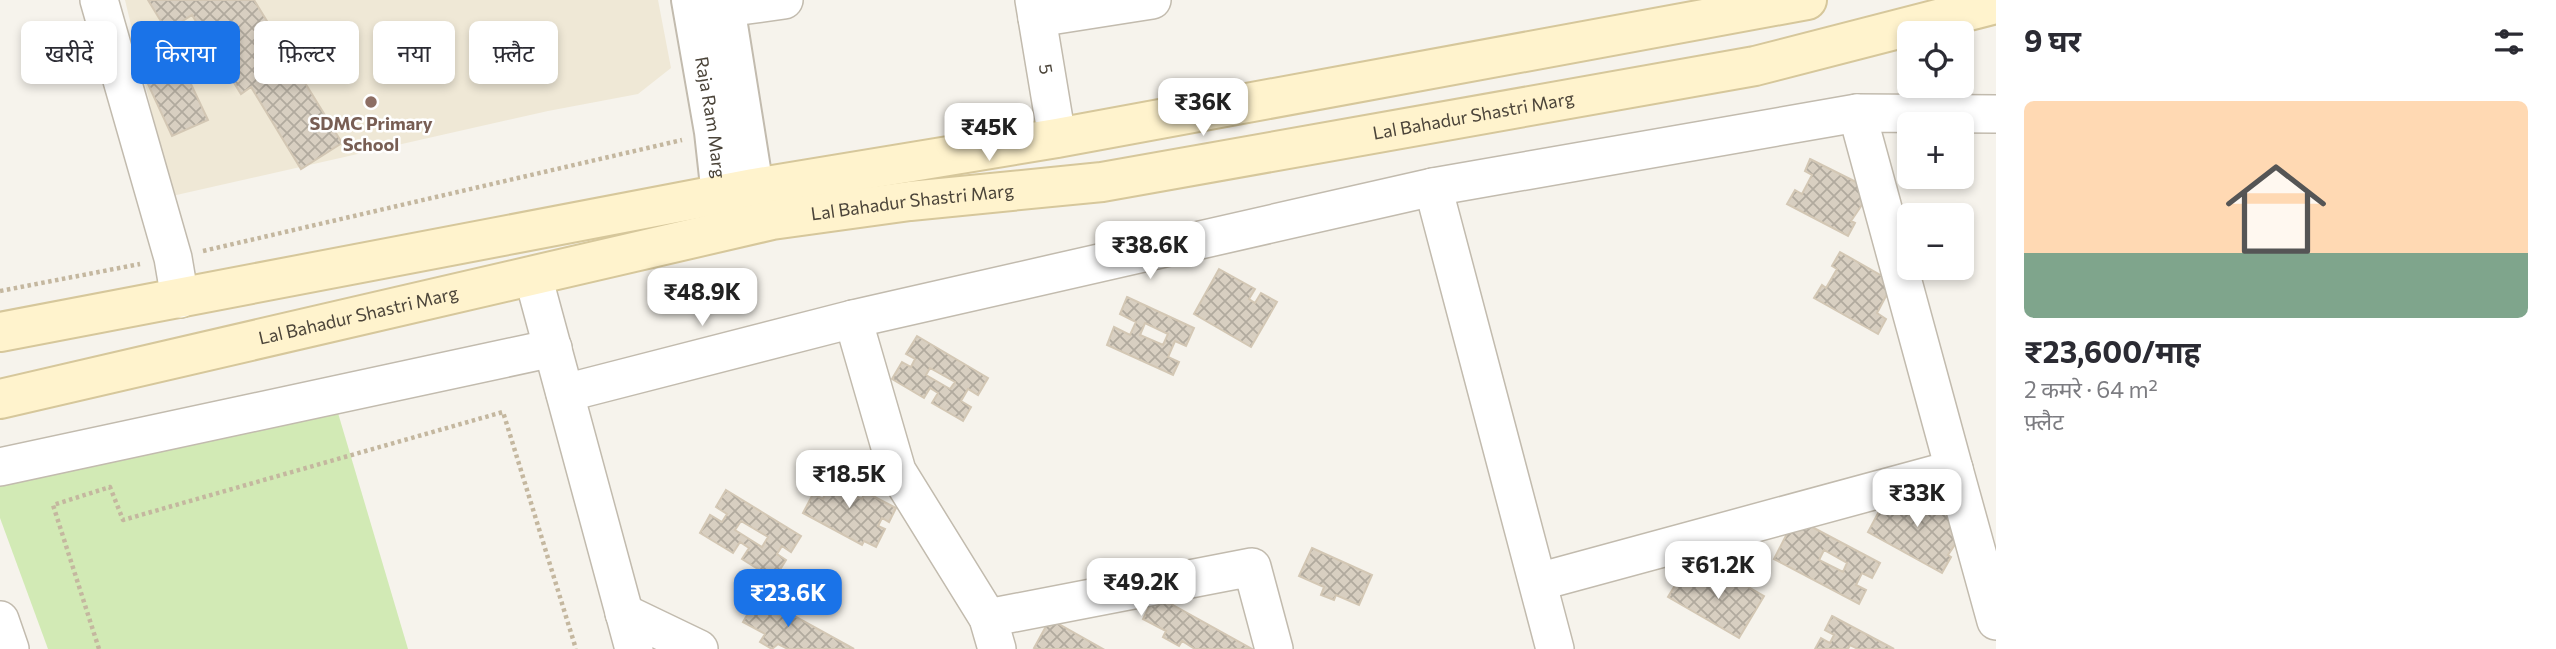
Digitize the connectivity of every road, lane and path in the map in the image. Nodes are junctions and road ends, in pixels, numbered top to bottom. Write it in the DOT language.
graph roads {
  1 [pos="99,0"];
  2 [pos="785,0"];
  3 [pos="1807,0"];
  4 [pos="1141,1"];
  5 [pos="713,3"];
  6 [pos="1996,4"];
  7 [pos="1036,9"];
  8 [pos="1857,113"];
  9 [pos="1996,114"];
  10 [pos="1170,118"];
  11 [pos="714,132"];
  12 [pos="1057,138"];
  13 [pos="1177,167"];
  14 [pos="1433,187"];
  15 [pos="738,192"];
  16 [pos="173,258"];
  17 [pos="533,276"];
  18 [pos="0,291"];
  19 [pos="180,299"];
  20 [pos="853,319"];
  21 [pos="0,332"];
  22 [pos="553,348"];
  23 [pos="565,393"];
  24 [pos="0,399"];
  25 [pos="0,467"];
  26 [pos="1954,469"];
  27 [pos="1538,582"];
  28 [pos="624,613"];
  29 [pos="0,620"];
  30 [pos="1996,621"];
  31 [pos="992,634"];
  32 [pos="10,649"];
  33 [pos="99,649"];
  34 [pos="576,649"];
  35 [pos="634,649"];
  36 [pos="699,649"];
  37 [pos="1274,649"];
  38 [pos="1555,649"];
  1 -- 16 [label="street"];
  2 -- 5 [label="street"];
  3 -- 10 [label="main road, Lal Bahadur Shastri Marg"];
  4 -- 7 [label="street"];
  5 -- 11 [label="street, Raja Ram Marg"];
  5 -- 15 [label="street, Raja Ram Marg"];
  6 -- 13 [label="main road, Lal Bahadur Shastri Marg"];
  7 -- 12 [label="street, 5"];
  8 -- 9 [label="street"];
  8 -- 14 [label="street"];
  8 -- 26 [label="street"];
  10 -- 12 [label="main road, Lal Bahadur Shastri Marg"];
  10 -- 13 [label="main road"];
  11 -- 15 [label="street, Raja Ram Marg"];
  11 -- 16 [label="path"];
  12 -- 15 [label="main road, Lal Bahadur Shastri Marg"];
  13 -- 17 [label="main road, Lal Bahadur Shastri Marg"];
  14 -- 20 [label="street"];
  14 -- 27 [label="street"];
  15 -- 19 [label="main road, Lal Bahadur Shastri Marg"];
  16 -- 18 [label="path"];
  16 -- 19 [label="street"];
  17 -- 22 [label="street"];
  17 -- 24 [label="main road, Lal Bahadur Shastri Marg"];
  19 -- 21 [label="main road, Lal Bahadur Shastri Marg"];
  20 -- 23 [label="street"];
  20 -- 31 [label="street"];
  22 -- 23 [label="street"];
  22 -- 25 [label="street"];
  23 -- 28 [label="street"];
  26 -- 27 [label="street"];
  26 -- 30 [label="street"];
  27 -- 38 [label="street"];
  28 -- 35 [label="street"];
  28 -- 36 [label="street"];
  29 -- 32 [label="street"];
  31 -- 37 [label="street"];
  33 -- 34 [label="path"];
}
